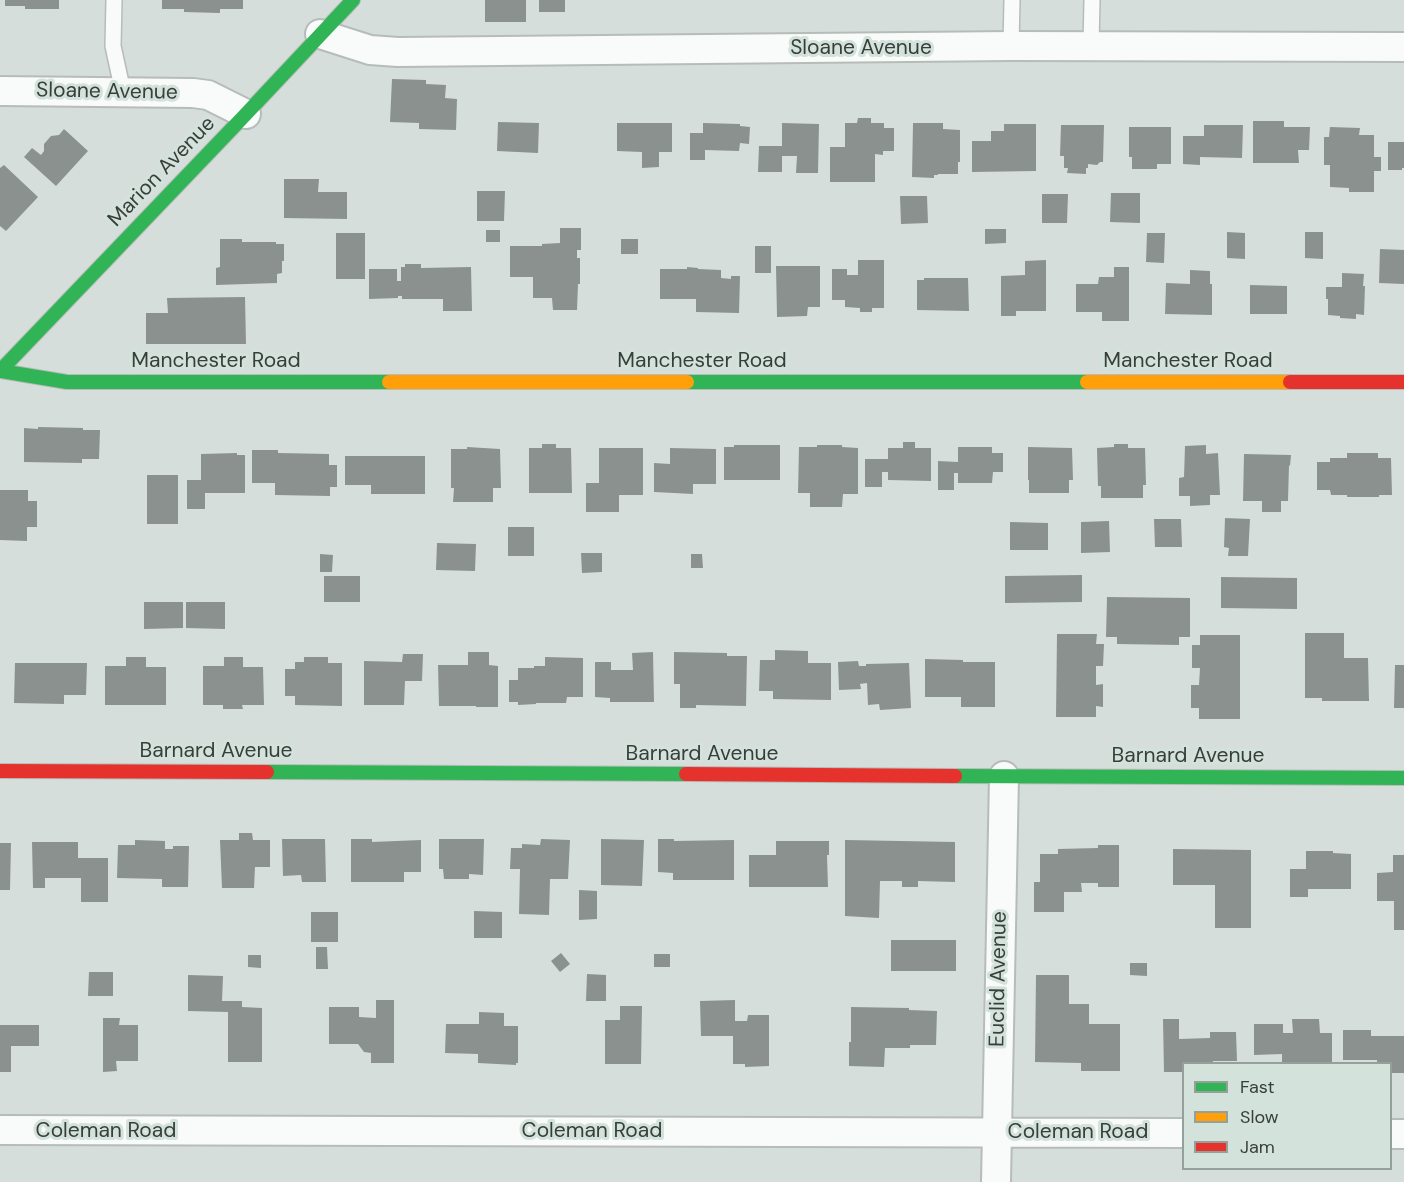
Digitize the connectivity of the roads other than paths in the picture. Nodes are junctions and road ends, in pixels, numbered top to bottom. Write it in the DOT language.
graph roads {
  1 [pos="114,0"];
  2 [pos="353,0"];
  3 [pos="1012,0"];
  4 [pos="1092,0"];
  5 [pos="320,34"];
  6 [pos="1011,46"];
  7 [pos="1090,46"];
  8 [pos="1404,47"];
  9 [pos="0,91"];
  10 [pos="123,92"];
  11 [pos="246,114"];
  12 [pos="0,371"];
  13 [pos="1404,382"];
  14 [pos="0,771"];
  15 [pos="1004,776"];
  16 [pos="1404,778"];
  17 [pos="0,1130"];
  18 [pos="996,1132"];
  19 [pos="1182,1133"];
  20 [pos="996,1182"];
  1 -- 10 [label="lane"];
  2 -- 5 [label="street, Marion Avenue"];
  3 -- 6 [label="lane"];
  4 -- 7 [label="lane"];
  5 -- 6 [label="street, Sloane Avenue"];
  5 -- 11 [label="street, Marion Avenue"];
  6 -- 7 [label="street, Sloane Avenue"];
  7 -- 8 [label="street, Sloane Avenue"];
  9 -- 10 [label="street, Sloane Avenue"];
  10 -- 11 [label="street, Sloane Avenue"];
  11 -- 12 [label="street, Marion Avenue"];
  12 -- 13 [label="street, Manchester Road"];
  14 -- 15 [label="street, Barnard Avenue"];
  15 -- 16 [label="street, Barnard Avenue"];
  15 -- 18 [label="street, Euclid Avenue"];
  17 -- 18 [label="street, Coleman Road"];
  18 -- 19 [label="street, Coleman Road"];
  18 -- 20 [label="street, Euclid Avenue"];
}
